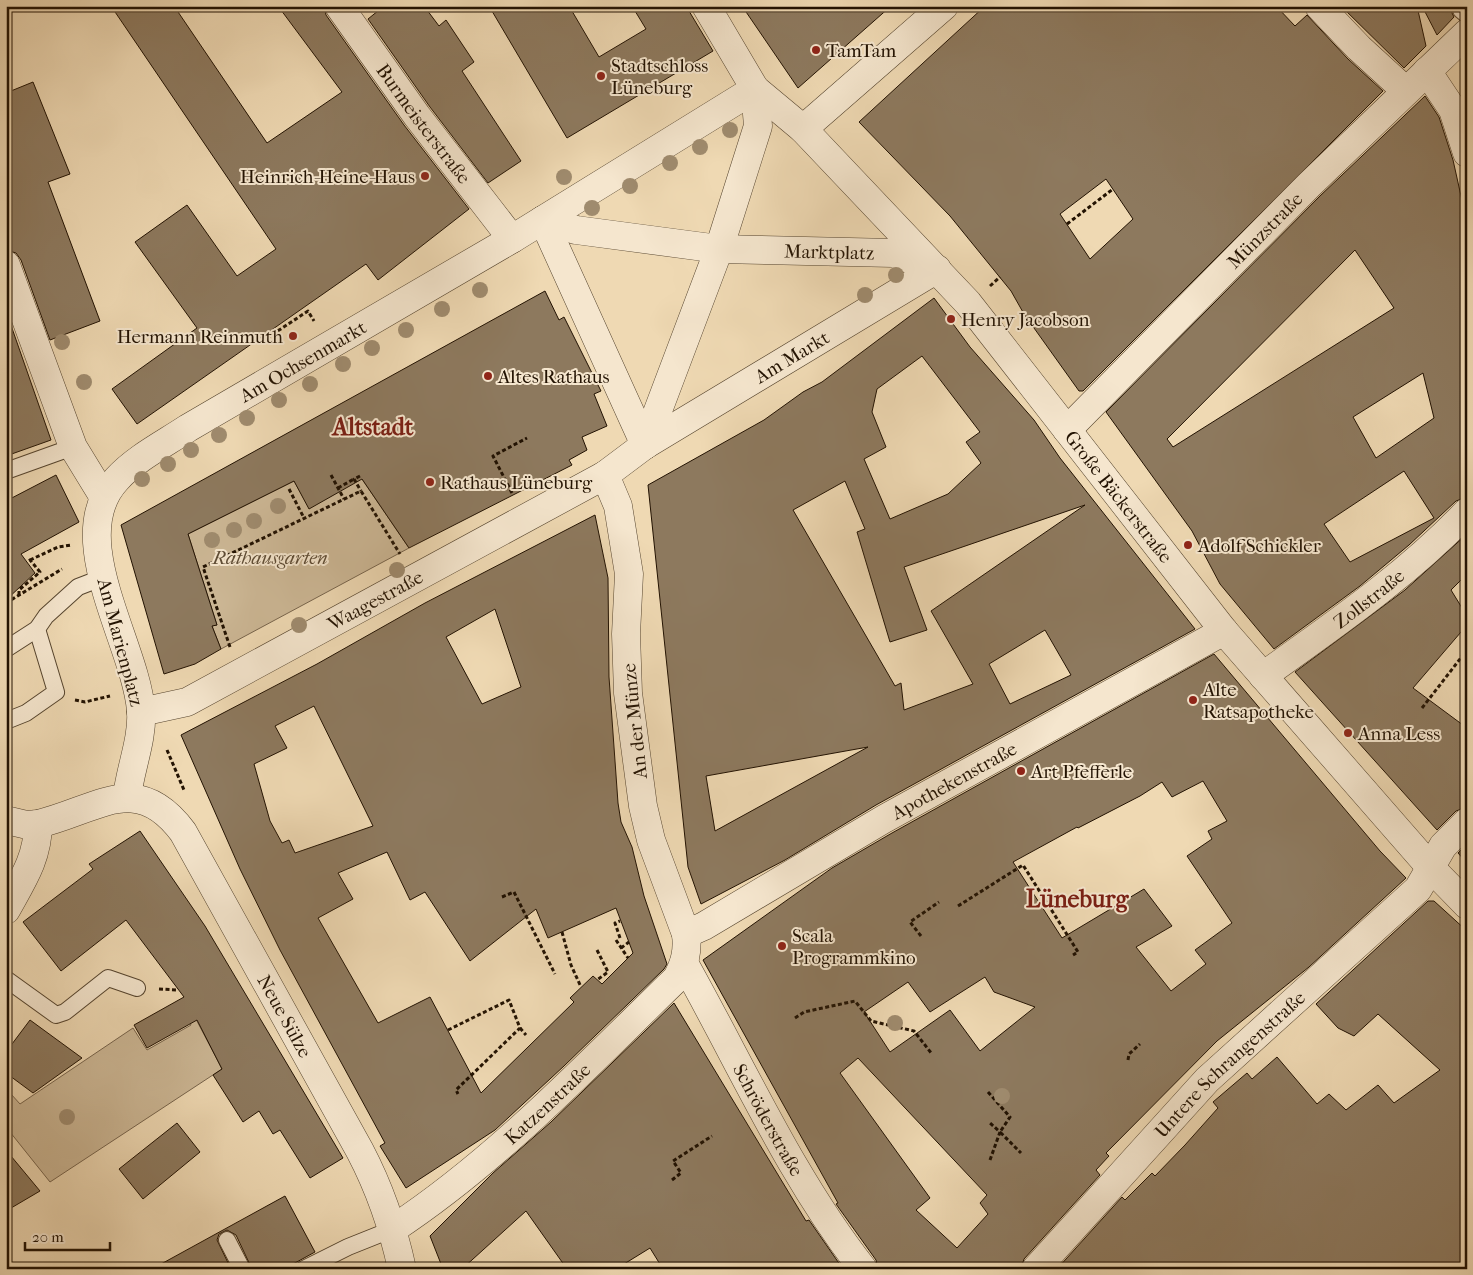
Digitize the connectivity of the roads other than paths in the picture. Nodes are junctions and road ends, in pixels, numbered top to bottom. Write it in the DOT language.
graph roads {
  1 [pos="339,6"];
  2 [pos="706,6"];
  3 [pos="944,6"];
  4 [pos="1319,6"];
  5 [pos="1465,26"];
  6 [pos="1428,71"];
  7 [pos="755,89"];
  8 [pos="1406,91"];
  9 [pos="803,130"];
  10 [pos="1467,153"];
  11 [pos="542,220"];
  12 [pos="512,239"];
  13 [pos="719,249"];
  14 [pos="6,265"];
  15 [pos="937,269"];
  16 [pos="1067,430"];
  17 [pos="645,445"];
  18 [pos="73,446"];
  19 [pos="6,471"];
  20 [pos="605,475"];
  21 [pos="104,496"];
  22 [pos="1467,512"];
  23 [pos="104,577"];
  24 [pos="38,629"];
  25 [pos="1224,631"];
  26 [pos="6,649"];
  27 [pos="1263,676"];
  28 [pos="139,700"];
  29 [pos="6,721"];
  30 [pos="127,797"];
  31 [pos="6,820"];
  32 [pos="1467,822"];
  33 [pos="38,824"];
  34 [pos="1430,868"];
  35 [pos="1467,905"];
  36 [pos="6,910"];
  37 [pos="686,934"];
  38 [pos="684,963"];
  39 [pos="6,979"];
  40 [pos="137,988"];
  41 [pos="393,1229"];
  42 [pos="226,1240"];
  43 [pos="242,1269"];
  44 [pos="304,1269"];
  45 [pos="402,1269"];
  46 [pos="863,1269"];
  47 [pos="1036,1269"];
  1 -- 12 [label="street, Burmeisterstraße"];
  2 -- 7 [label="street"];
  3 -- 9 [label="street"];
  4 -- 8 [label="street"];
  5 -- 6 [label="street, Münzstraße"];
  6 -- 8 [label="street, Münzstraße"];
  6 -- 10 [label="street"];
  7 -- 9 [label="street, Große Bäckerstraße"];
  7 -- 11 [label="street"];
  7 -- 13 [label="street"];
  8 -- 16 [label="street, Münzstraße"];
  9 -- 15 [label="street, Große Bäckerstraße"];
  11 -- 12 [label="street"];
  11 -- 13 [label="street, Marktplatz"];
  11 -- 17 [label="street"];
  12 -- 21 [label="street, Am Ochsenmarkt"];
  13 -- 15 [label="street, Marktplatz"];
  13 -- 17 [label="street"];
  14 -- 18 [label="street"];
  15 -- 16 [label="street, Große Bäckerstraße"];
  15 -- 17 [label="street, Am Markt"];
  16 -- 25 [label="street, Große Bäckerstraße"];
  17 -- 20 [label="street, Am Markt"];
  18 -- 19 [label="lane"];
  18 -- 21 [label="street"];
  20 -- 28 [label="street, Waagestraße"];
  20 -- 37 [label="street, An der Münze"];
  21 -- 23 [label="street, Am Marienplatz"];
  22 -- 27 [label="street, Zollstraße"];
  23 -- 24 [label="lane"];
  23 -- 28 [label="street, Am Marienplatz"];
  24 -- 26 [label="lane"];
  24 -- 29 [label="lane"];
  25 -- 27 [label="street, Große Bäckerstraße"];
  25 -- 37 [label="street, Apothekenstraße"];
  27 -- 34 [label="street, Große Bäckerstraße"];
  28 -- 30 [label="street, Am Marienplatz"];
  30 -- 33 [label="street"];
  30 -- 41 [label="street, Neue Sülze"];
  31 -- 33 [label="street"];
  32 -- 34 [label="street, Untere Schrangenstraße"];
  33 -- 36 [label="street"];
  34 -- 35 [label="street, Große Bäckerstraße"];
  34 -- 47 [label="street, Untere Schrangenstraße"];
  37 -- 38 [label="street, An der Münze"];
  38 -- 41 [label="street, Katzenstraße"];
  38 -- 46 [label="street, Schröderstraße"];
  39 -- 40 [label="lane"];
  41 -- 44 [label="lane"];
  41 -- 45 [label="street, Neue Sülze"];
  42 -- 43 [label="lane"];
}
